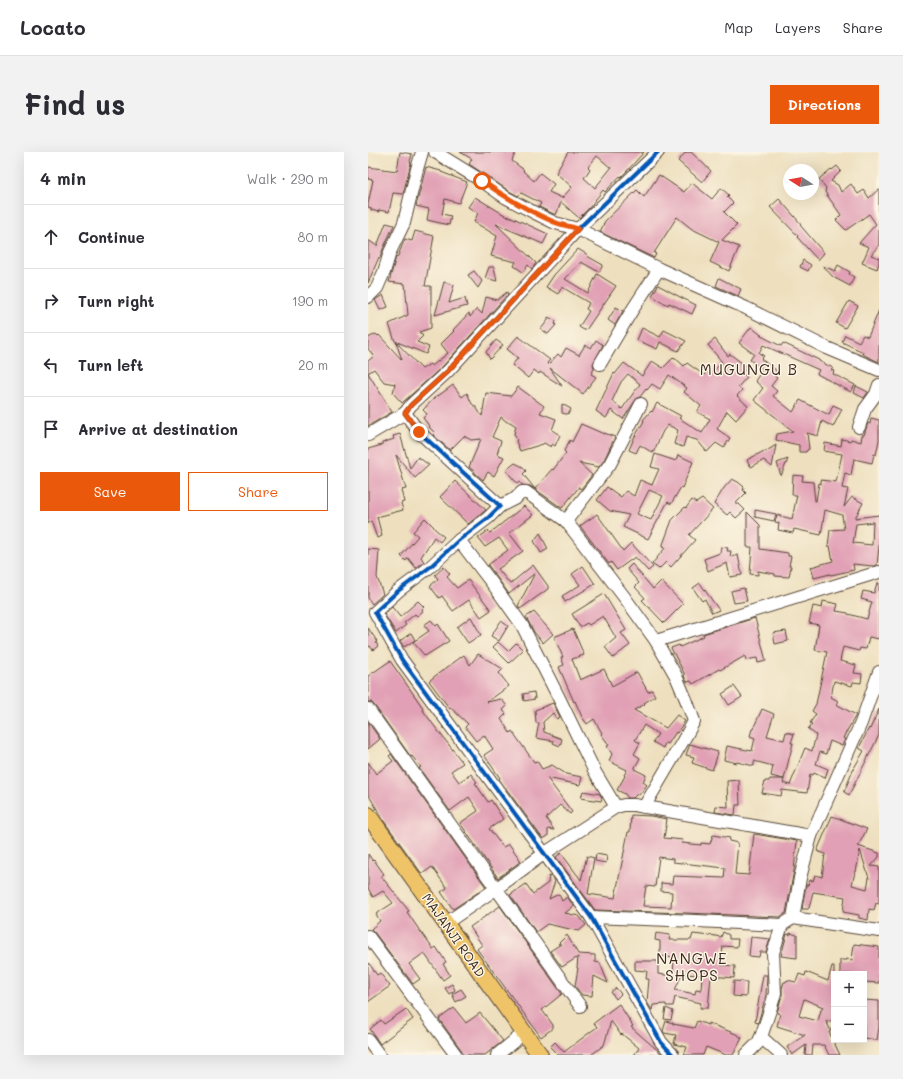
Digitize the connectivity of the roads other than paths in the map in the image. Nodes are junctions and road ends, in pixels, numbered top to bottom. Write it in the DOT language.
graph roads {
  1 [pos="422,152"];
  2 [pos="436,152"];
  3 [pos="658,152"];
  4 [pos="578,229"];
  5 [pos="659,269"];
  6 [pos="368,297"];
  7 [pos="600,364"];
  8 [pos="879,370"];
  9 [pos="879,385"];
  10 [pos="640,404"];
  11 [pos="405,413"];
  12 [pos="859,427"];
  13 [pos="368,435"];
  14 [pos="500,506"];
  15 [pos="566,521"];
  16 [pos="459,540"];
  17 [pos="879,572"];
  18 [pos="371,614"];
  19 [pos="656,641"];
  20 [pos="879,672"];
  21 [pos="368,709"];
  22 [pos="616,807"];
  23 [pos="644,807"];
  24 [pos="368,815"];
  25 [pos="811,836"];
  26 [pos="545,854"];
  27 [pos="497,888"];
  28 [pos="591,917"];
  29 [pos="793,918"];
  30 [pos="446,923"];
  31 [pos="782,925"];
  32 [pos="879,932"];
  33 [pos="368,936"];
  34 [pos="580,1006"];
  35 [pos="524,1033"];
  36 [pos="762,1037"];
  37 [pos="368,1040"];
  38 [pos="378,1055"];
  39 [pos="456,1055"];
  40 [pos="497,1055"];
  41 [pos="540,1055"];
  42 [pos="673,1055"];
  43 [pos="746,1055"];
  44 [pos="781,1055"];
  1 -- 6 [label="street"];
  2 -- 4 [label="street"];
  3 -- 4 [label="street"];
  4 -- 5 [label="street"];
  4 -- 11 [label="street"];
  5 -- 7 [label="street"];
  5 -- 8 [label="street"];
  9 -- 12 [label="street"];
  10 -- 15 [label="street"];
  11 -- 13 [label="street"];
  11 -- 14 [label="street"];
  14 -- 15 [label="street"];
  14 -- 16 [label="street"];
  15 -- 19 [label="street"];
  16 -- 18 [label="street"];
  16 -- 22 [label="street"];
  17 -- 19 [label="street"];
  18 -- 26 [label="street"];
  19 -- 23 [label="street"];
  20 -- 25 [label="street"];
  21 -- 27 [label="street"];
  22 -- 23 [label="street"];
  22 -- 26 [label="street"];
  23 -- 25 [label="street"];
  24 -- 30 [label="main road, MAJANJI ROAD"];
  25 -- 29 [label="street"];
  26 -- 27 [label="street"];
  26 -- 28 [label="street"];
  27 -- 30 [label="street"];
  27 -- 34 [label="street"];
  28 -- 31 [label="street"];
  28 -- 42 [label="street"];
  29 -- 31 [label="street"];
  29 -- 32 [label="street"];
  30 -- 35 [label="main road, MAJANJI ROAD"];
  31 -- 36 [label="street"];
  33 -- 39 [label="street"];
  35 -- 40 [label="street"];
  35 -- 41 [label="main road, MAJANJI ROAD"];
  36 -- 43 [label="street"];
  36 -- 44 [label="street"];
  37 -- 38 [label="street"];
}
